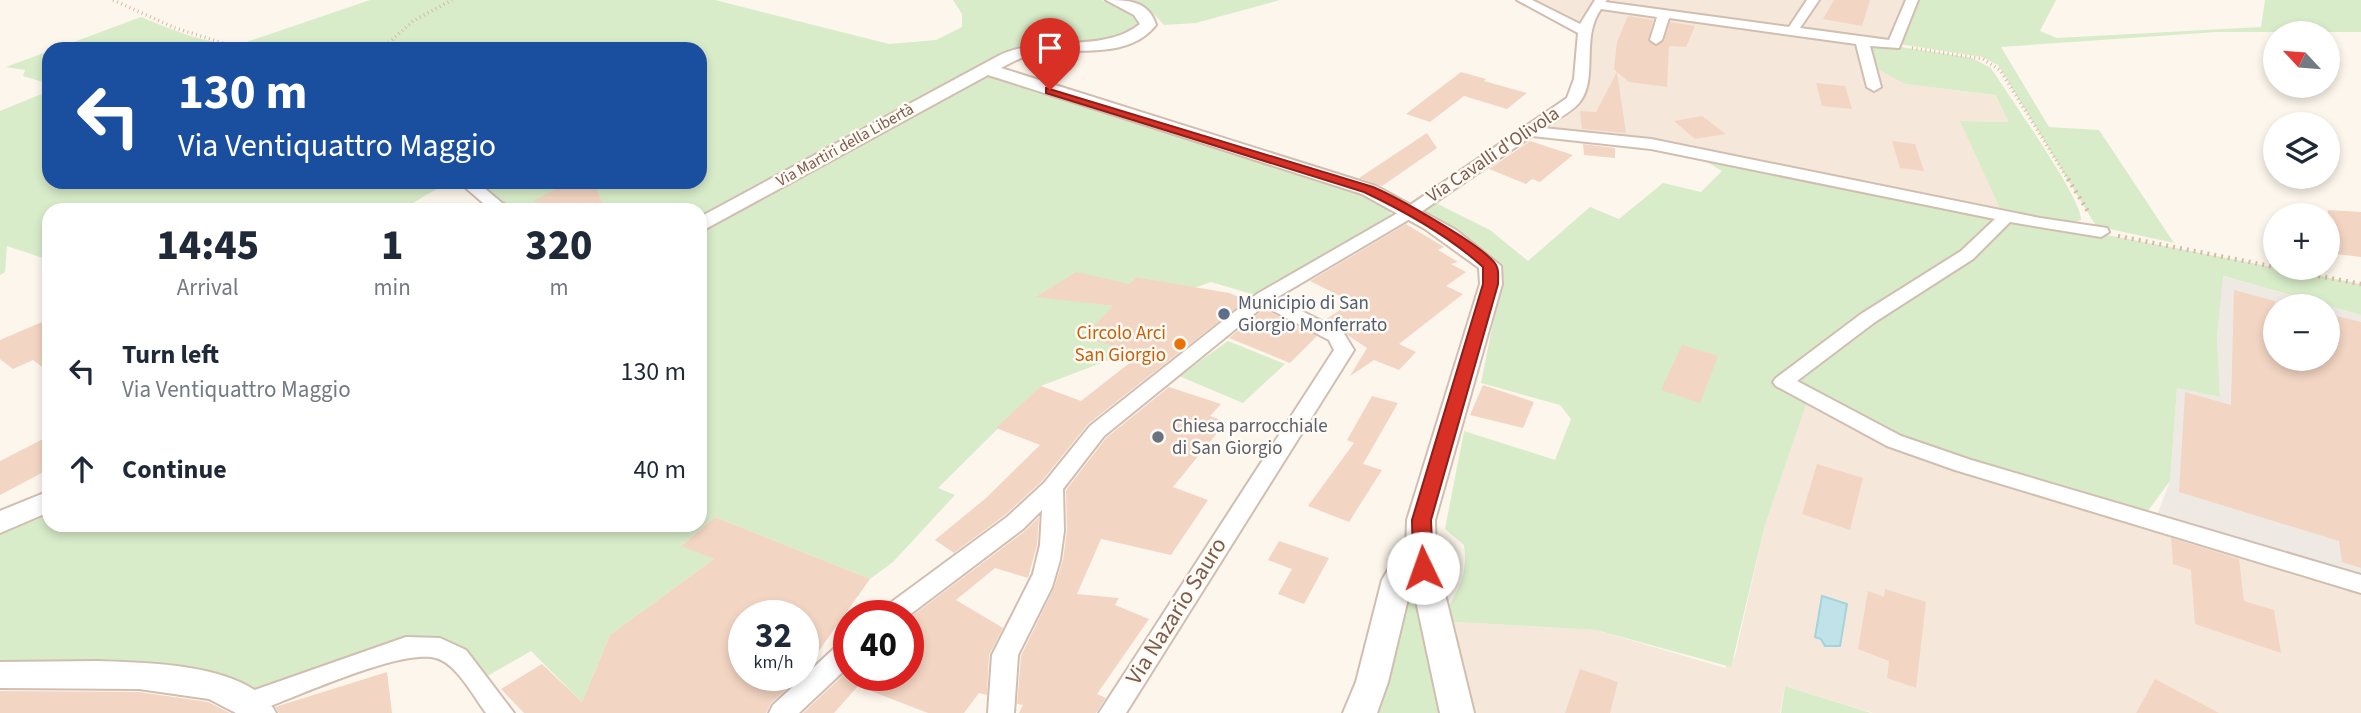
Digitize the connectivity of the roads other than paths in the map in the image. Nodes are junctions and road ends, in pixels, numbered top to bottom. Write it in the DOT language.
graph roads {
  1 [pos="1114,0"];
  2 [pos="1522,0"];
  3 [pos="1813,0"];
  4 [pos="1912,0"];
  5 [pos="1599,2"];
  6 [pos="1664,14"];
  7 [pos="1582,30"];
  8 [pos="1792,31"];
  9 [pos="1656,40"];
  10 [pos="1862,41"];
  11 [pos="992,69"];
  12 [pos="1874,87"];
  13 [pos="1527,131"];
  14 [pos="475,189"];
  15 [pos="492,203"];
  16 [pos="1409,213"];
  17 [pos="2007,216"];
  18 [pos="707,222"];
  19 [pos="2101,232"];
  20 [pos="1264,298"];
  21 [pos="1052,488"];
  22 [pos="42,504"];
  23 [pos="0,523"];
  24 [pos="1421,557"];
  25 [pos="2361,584"];
  26 [pos="912,600"];
  27 [pos="833,665"];
  28 [pos="0,676"];
  29 [pos="256,707"];
  30 [pos="501,713"];
  31 [pos="782,713"];
  32 [pos="1001,713"];
  33 [pos="1112,713"];
  34 [pos="1360,713"];
  35 [pos="1457,713"];
  1 -- 11 [label="street, Via Martiri della Libertà"];
  2 -- 7 [label="street"];
  3 -- 8 [label="street"];
  4 -- 10 [label="street"];
  5 -- 6 [label="street"];
  5 -- 7 [label="street"];
  6 -- 8 [label="street"];
  6 -- 9 [label="street"];
  7 -- 13 [label="street, Via Cavalli d'Olivola"];
  8 -- 10 [label="street"];
  10 -- 12 [label="street"];
  11 -- 16 [label="street"];
  11 -- 18 [label="street, Via Martiri della Libertà"];
  13 -- 16 [label="street, Via Cavalli d'Olivola"];
  13 -- 17 [label="street"];
  14 -- 15 [label="street"];
  16 -- 20 [label="street, Via Cavalli d'Olivola"];
  16 -- 24 [label="street"];
  17 -- 19 [label="street"];
  17 -- 25 [label="street"];
  20 -- 21 [label="street, Via Cavalli d'Olivola"];
  20 -- 33 [label="street, Via Nazario Sauro"];
  21 -- 26 [label="street, Via Cavalli d'Olivola"];
  21 -- 32 [label="street"];
  22 -- 23 [label="street"];
  24 -- 34 [label="street"];
  24 -- 35 [label="street"];
  27 -- 31 [label="street"];
  28 -- 29 [label="street"];
  29 -- 30 [label="street"];
}
